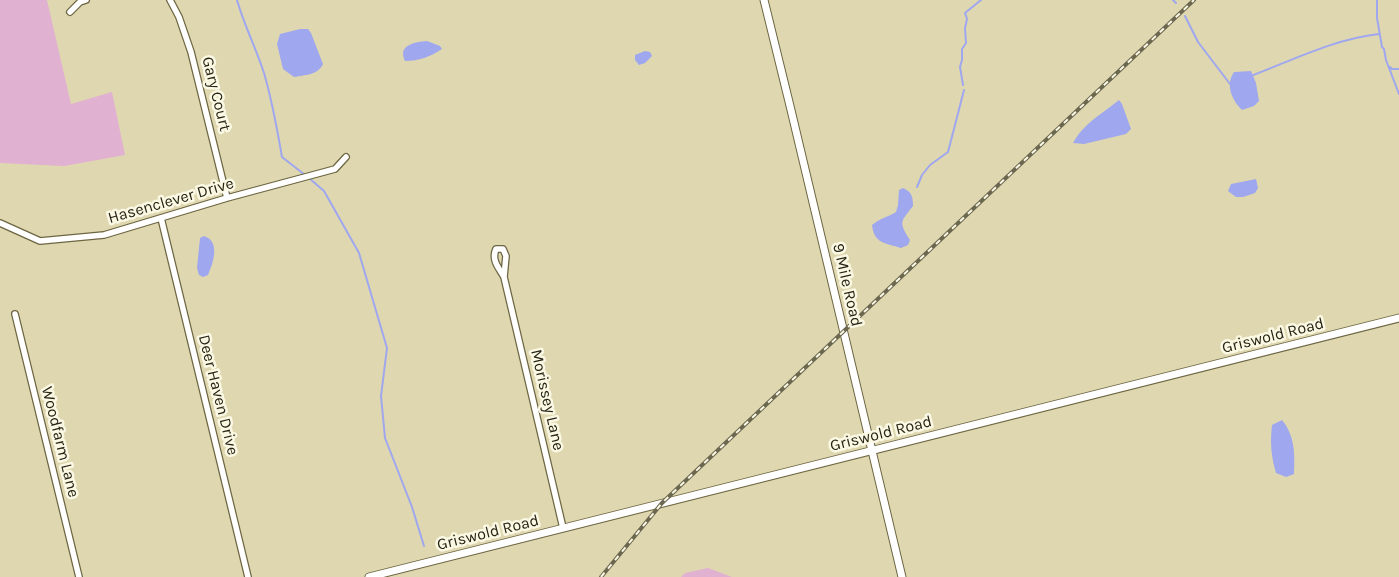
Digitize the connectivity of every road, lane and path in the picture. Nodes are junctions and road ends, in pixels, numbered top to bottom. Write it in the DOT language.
graph roads {
  1 [pos="86,0"];
  2 [pos="170,0"];
  3 [pos="764,0"];
  4 [pos="70,12"];
  5 [pos="346,157"];
  6 [pos="227,198"];
  7 [pos="161,218"];
  8 [pos="0,223"];
  9 [pos="504,277"];
  10 [pos="15,314"];
  11 [pos="1399,318"];
  12 [pos="871,450"];
  13 [pos="563,528"];
  14 [pos="79,577"];
  15 [pos="248,577"];
  16 [pos="369,577"];
  17 [pos="902,577"];
  1 -- 4 [label="street"];
  2 -- 6 [label="street, Gary Court"];
  3 -- 12 [label="street, 9 Mile Road"];
  5 -- 6 [label="street, Hasenclever Drive"];
  6 -- 7 [label="street, Hasenclever Drive"];
  7 -- 8 [label="street, Hasenclever Drive"];
  7 -- 15 [label="street, Deer Haven Drive"];
  9 -- 13 [label="street, Morissey Lane"];
  10 -- 14 [label="street, Woodfarm Lane"];
  11 -- 12 [label="street, Griswold Road"];
  12 -- 13 [label="street, Griswold Road"];
  12 -- 17 [label="street, 9 Mile Road"];
  13 -- 16 [label="street, Griswold Road"];
}
